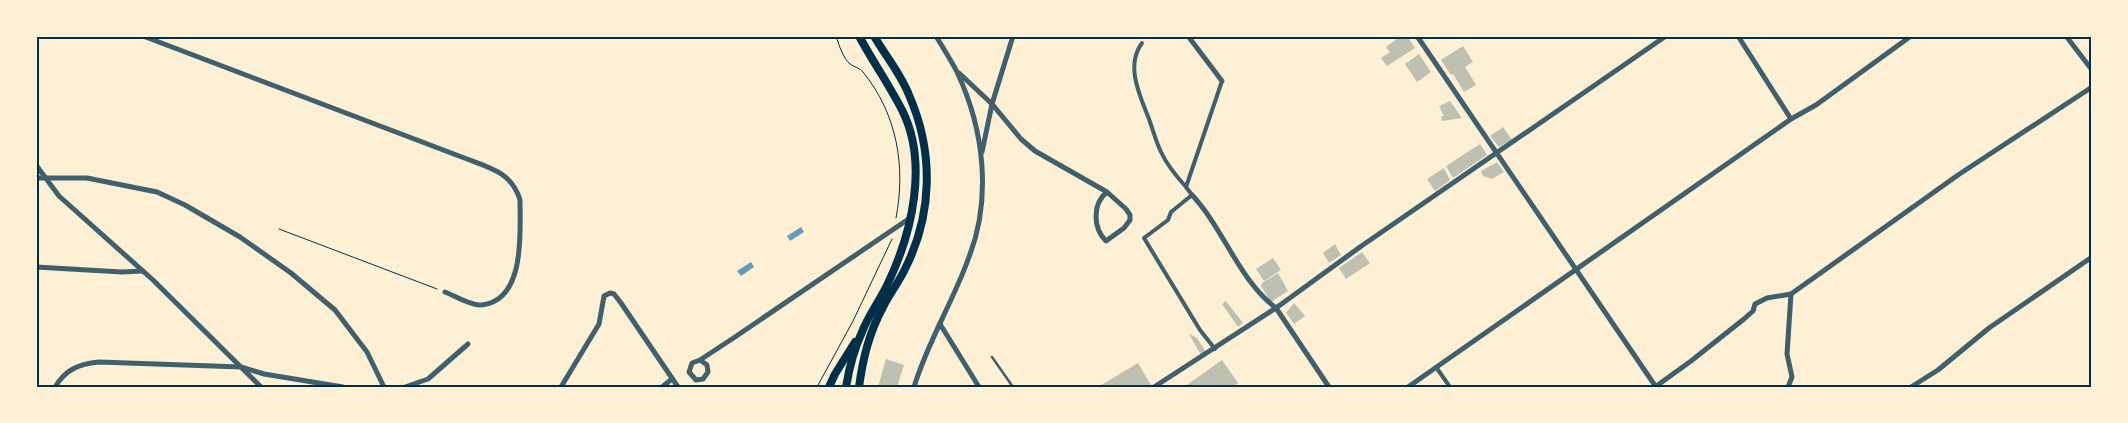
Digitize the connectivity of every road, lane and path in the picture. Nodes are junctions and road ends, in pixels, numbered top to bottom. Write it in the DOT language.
graph roads {
  1 [pos="143,36"];
  2 [pos="836,36"];
  3 [pos="859,36"];
  4 [pos="874,36"];
  5 [pos="936,36"];
  6 [pos="1013,36"];
  7 [pos="1188,36"];
  8 [pos="1666,36"];
  9 [pos="1738,36"];
  10 [pos="1911,36"];
  11 [pos="2066,36"];
  12 [pos="1420,37"];
  13 [pos="1142,42"];
  14 [pos="2092,70"];
  15 [pos="957,71"];
  16 [pos="1222,81"];
  17 [pos="2092,87"];
  18 [pos="992,104"];
  19 [pos="1791,119"];
  20 [pos="1497,154"];
  21 [pos="981,156"];
  22 [pos="36,166"];
  23 [pos="36,178"];
  24 [pos="46,179"];
  25 [pos="1186,187"];
  26 [pos="1107,192"];
  27 [pos="1192,195"];
  28 [pos="910,217"];
  29 [pos="896,219"];
  30 [pos="280,229"];
  31 [pos="890,245"];
  32 [pos="2092,257"];
  33 [pos="36,267"];
  34 [pos="1576,270"];
  35 [pos="143,271"];
  36 [pos="445,292"];
  37 [pos="1791,294"];
  38 [pos="1276,308"];
  39 [pos="940,324"];
  40 [pos="861,332"];
  41 [pos="468,344"];
  42 [pos="1215,349"];
  43 [pos="992,357"];
  44 [pos="700,360"];
  45 [pos="1436,367"];
  46 [pos="241,368"];
  47 [pos="672,379"];
  48 [pos="55,387"];
  49 [pos="262,387"];
  50 [pos="343,387"];
  51 [pos="384,387"];
  52 [pos="405,387"];
  53 [pos="560,387"];
  54 [pos="662,387"];
  55 [pos="678,387"];
  56 [pos="817,387"];
  57 [pos="829,387"];
  58 [pos="846,387"];
  59 [pos="859,387"];
  60 [pos="914,387"];
  61 [pos="979,387"];
  62 [pos="1013,387"];
  63 [pos="1154,387"];
  64 [pos="1329,387"];
  65 [pos="1408,387"];
  66 [pos="1450,387"];
  67 [pos="1656,387"];
  68 [pos="1788,387"];
  69 [pos="1911,387"];
  1 -- 36 [label="street"];
  2 -- 29 [label="path"];
  3 -- 28 [label="main road"];
  4 -- 59 [label="main road"];
  5 -- 15 [label="street"];
  6 -- 18 [label="street"];
  7 -- 16 [label="street"];
  8 -- 20 [label="street"];
  9 -- 19 [label="street"];
  10 -- 19 [label="street"];
  11 -- 14 [label="street"];
  12 -- 20 [label="street"];
  13 -- 25 [label="street"];
  15 -- 18 [label="street"];
  15 -- 21 [label="street"];
  16 -- 25 [label="street"];
  17 -- 37 [label="street"];
  18 -- 21 [label="street"];
  18 -- 26 [label="street"];
  19 -- 34 [label="street"];
  20 -- 34 [label="street"];
  20 -- 38 [label="street"];
  21 -- 39 [label="street"];
  22 -- 24 [label="street"];
  23 -- 24 [label="street"];
  24 -- 35 [label="street"];
  24 -- 51 [label="street"];
  25 -- 27 [label="street"];
  26 -- 26 [label="street"];
  27 -- 38 [label="street"];
  27 -- 42 [label="street"];
  28 -- 40 [label="main road"];
  28 -- 44 [label="street"];
  30 -- 36 [label="path"];
  31 -- 56 [label="path"];
  32 -- 69 [label="street"];
  33 -- 35 [label="street"];
  34 -- 45 [label="street"];
  34 -- 67 [label="street"];
  35 -- 46 [label="street"];
  37 -- 67 [label="street"];
  37 -- 68 [label="street"];
  38 -- 42 [label="street"];
  38 -- 64 [label="street"];
  39 -- 60 [label="street"];
  39 -- 61 [label="street"];
  40 -- 57 [label="main road"];
  40 -- 58 [label="main road"];
  41 -- 52 [label="street"];
  42 -- 63 [label="street"];
  43 -- 62 [label="lane"];
  45 -- 65 [label="street"];
  45 -- 66 [label="street"];
  46 -- 48 [label="street"];
  46 -- 49 [label="street"];
  46 -- 50 [label="street"];
  47 -- 53 [label="street"];
  47 -- 54 [label="street"];
  47 -- 55 [label="street"];
}
